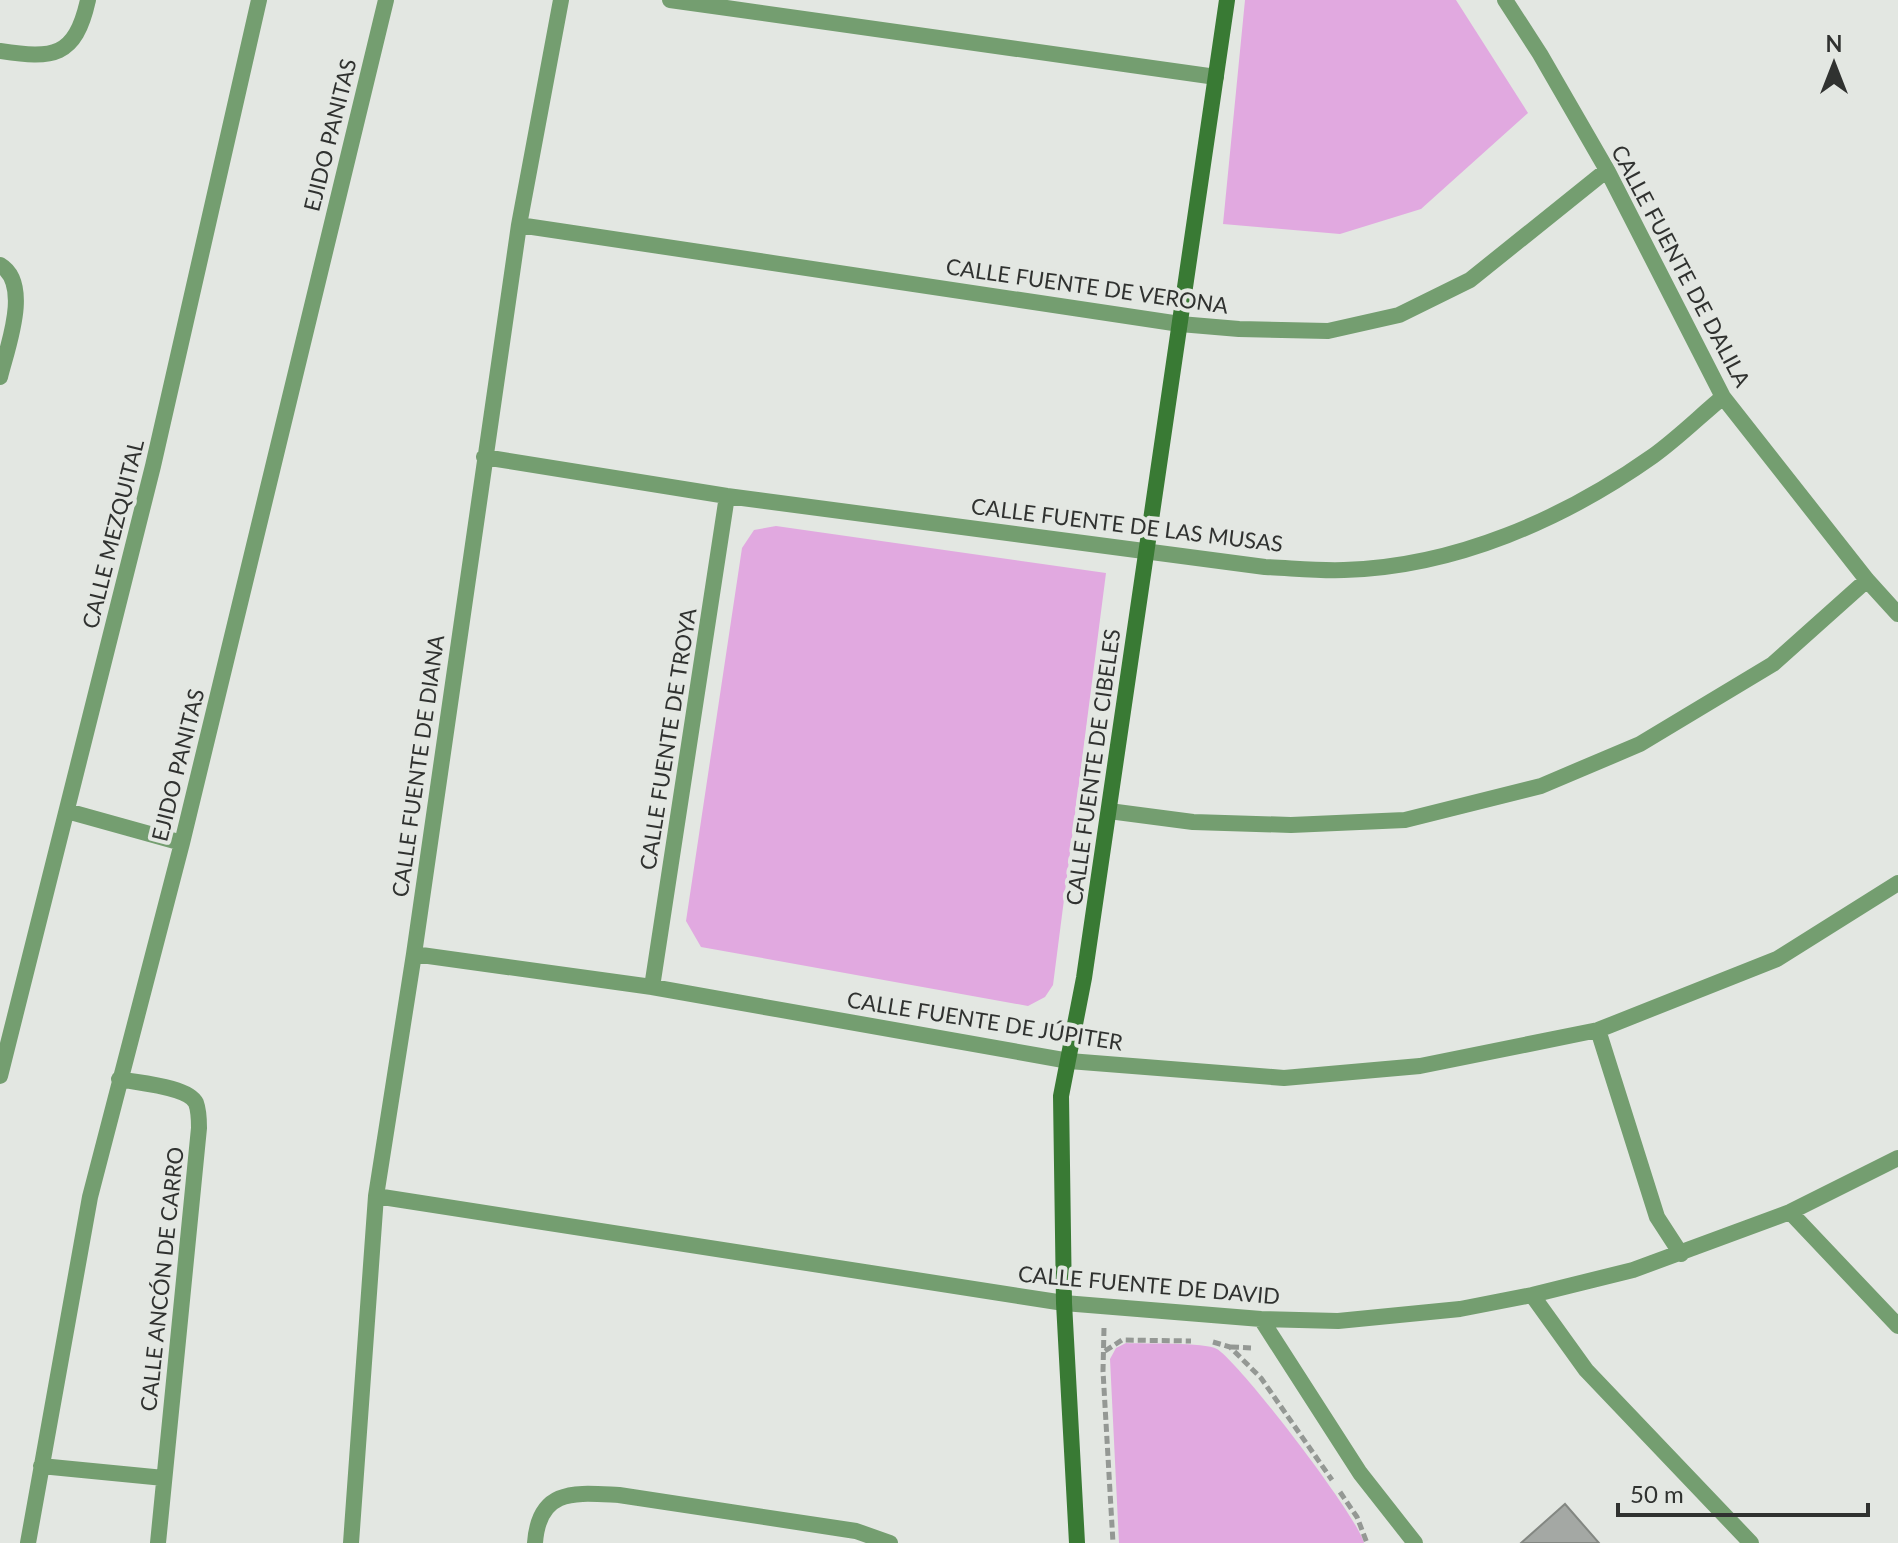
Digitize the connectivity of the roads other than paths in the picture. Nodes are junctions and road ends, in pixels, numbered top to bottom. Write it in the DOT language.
graph roads {
  1 [pos="88,0"];
  2 [pos="259,0"];
  3 [pos="386,0"];
  4 [pos="561,0"];
  5 [pos="670,0"];
  6 [pos="1227,0"];
  7 [pos="1505,0"];
  8 [pos="0,51"];
  9 [pos="1216,77"];
  10 [pos="1607,170"];
  11 [pos="519,225"];
  12 [pos="0,265"];
  13 [pos="1180,324"];
  14 [pos="0,377"];
  15 [pos="1723,397"];
  16 [pos="484,457"];
  17 [pos="727,496"];
  18 [pos="1146,549"];
  19 [pos="1867,580"];
  20 [pos="1898,614"];
  21 [pos="67,811"];
  22 [pos="1109,811"];
  23 [pos="182,843"];
  24 [pos="1898,883"];
  25 [pos="414,954"];
  26 [pos="652,987"];
  27 [pos="1598,1030"];
  28 [pos="1069,1061"];
  29 [pos="0,1076"];
  30 [pos="119,1079"];
  31 [pos="1898,1158"];
  32 [pos="376,1196"];
  33 [pos="1790,1212"];
  34 [pos="1681,1254"];
  35 [pos="1532,1295"];
  36 [pos="1064,1303"];
  37 [pos="1261,1319"];
  38 [pos="1898,1326"];
  39 [pos="41,1466"];
  40 [pos="164,1478"];
  41 [pos="28,1543"];
  42 [pos="158,1543"];
  43 [pos="351,1543"];
  44 [pos="535,1543"];
  45 [pos="890,1543"];
  46 [pos="1077,1543"];
  47 [pos="1415,1543"];
  48 [pos="1751,1543"];
  1 -- 8 [label="street"];
  2 -- 21 [label="street, CALLE MEZQUITAL"];
  3 -- 23 [label="street, EJIDO PANITAS"];
  4 -- 11 [label="street, CALLE FUENTE DE DIANA"];
  5 -- 9 [label="street"];
  6 -- 9 [label="street, CALLE FUENTE DE CIBELES"];
  7 -- 10 [label="street, CALLE FUENTE DE DALILA"];
  9 -- 13 [label="street, CALLE FUENTE DE CIBELES"];
  10 -- 13 [label="street, CALLE FUENTE DE VERONA"];
  10 -- 15 [label="street, CALLE FUENTE DE DALILA"];
  11 -- 13 [label="street, CALLE FUENTE DE VERONA"];
  11 -- 16 [label="street, CALLE FUENTE DE DIANA"];
  12 -- 14 [label="street"];
  13 -- 18 [label="street, CALLE FUENTE DE CIBELES"];
  15 -- 18 [label="street, CALLE FUENTE DE LAS MUSAS"];
  15 -- 19 [label="street, CALLE FUENTE DE DALILA"];
  16 -- 17 [label="street, CALLE FUENTE DE LAS MUSAS"];
  16 -- 25 [label="street, CALLE FUENTE DE DIANA"];
  17 -- 18 [label="street, CALLE FUENTE DE LAS MUSAS"];
  17 -- 26 [label="street, CALLE FUENTE DE TROYA"];
  18 -- 22 [label="street, CALLE FUENTE DE CIBELES"];
  19 -- 20 [label="street, CALLE FUENTE DE DALILA"];
  19 -- 22 [label="street"];
  21 -- 23 [label="street"];
  21 -- 29 [label="street, CALLE MEZQUITAL"];
  22 -- 28 [label="street, CALLE FUENTE DE CIBELES"];
  23 -- 30 [label="street, EJIDO PANITAS"];
  24 -- 27 [label="street, CALLE FUENTE DE JÚPITER"];
  25 -- 26 [label="street, CALLE FUENTE DE JÚPITER"];
  25 -- 32 [label="street, CALLE FUENTE DE DIANA"];
  26 -- 28 [label="street, CALLE FUENTE DE JÚPITER"];
  27 -- 28 [label="street, CALLE FUENTE DE JÚPITER"];
  27 -- 34 [label="street"];
  28 -- 36 [label="street, CALLE FUENTE DE CIBELES"];
  30 -- 39 [label="street, EJIDO PANITAS"];
  30 -- 40 [label="street, CALLE ANCÓN DE CARRO"];
  31 -- 33 [label="street, CALLE FUENTE DE DAVID"];
  32 -- 36 [label="street, CALLE FUENTE DE DAVID"];
  32 -- 43 [label="street, CALLE FUENTE DE DIANA"];
  33 -- 34 [label="street, CALLE FUENTE DE DAVID"];
  33 -- 38 [label="street"];
  34 -- 35 [label="street, CALLE FUENTE DE DAVID"];
  35 -- 37 [label="street, CALLE FUENTE DE DAVID"];
  35 -- 48 [label="street"];
  36 -- 37 [label="street, CALLE FUENTE DE DAVID"];
  36 -- 46 [label="street, CALLE FUENTE DE CIBELES"];
  37 -- 47 [label="street"];
  39 -- 40 [label="street"];
  39 -- 41 [label="street, EJIDO PANITAS"];
  40 -- 42 [label="street, CALLE ANCÓN DE CARRO"];
  44 -- 45 [label="street"];
}
